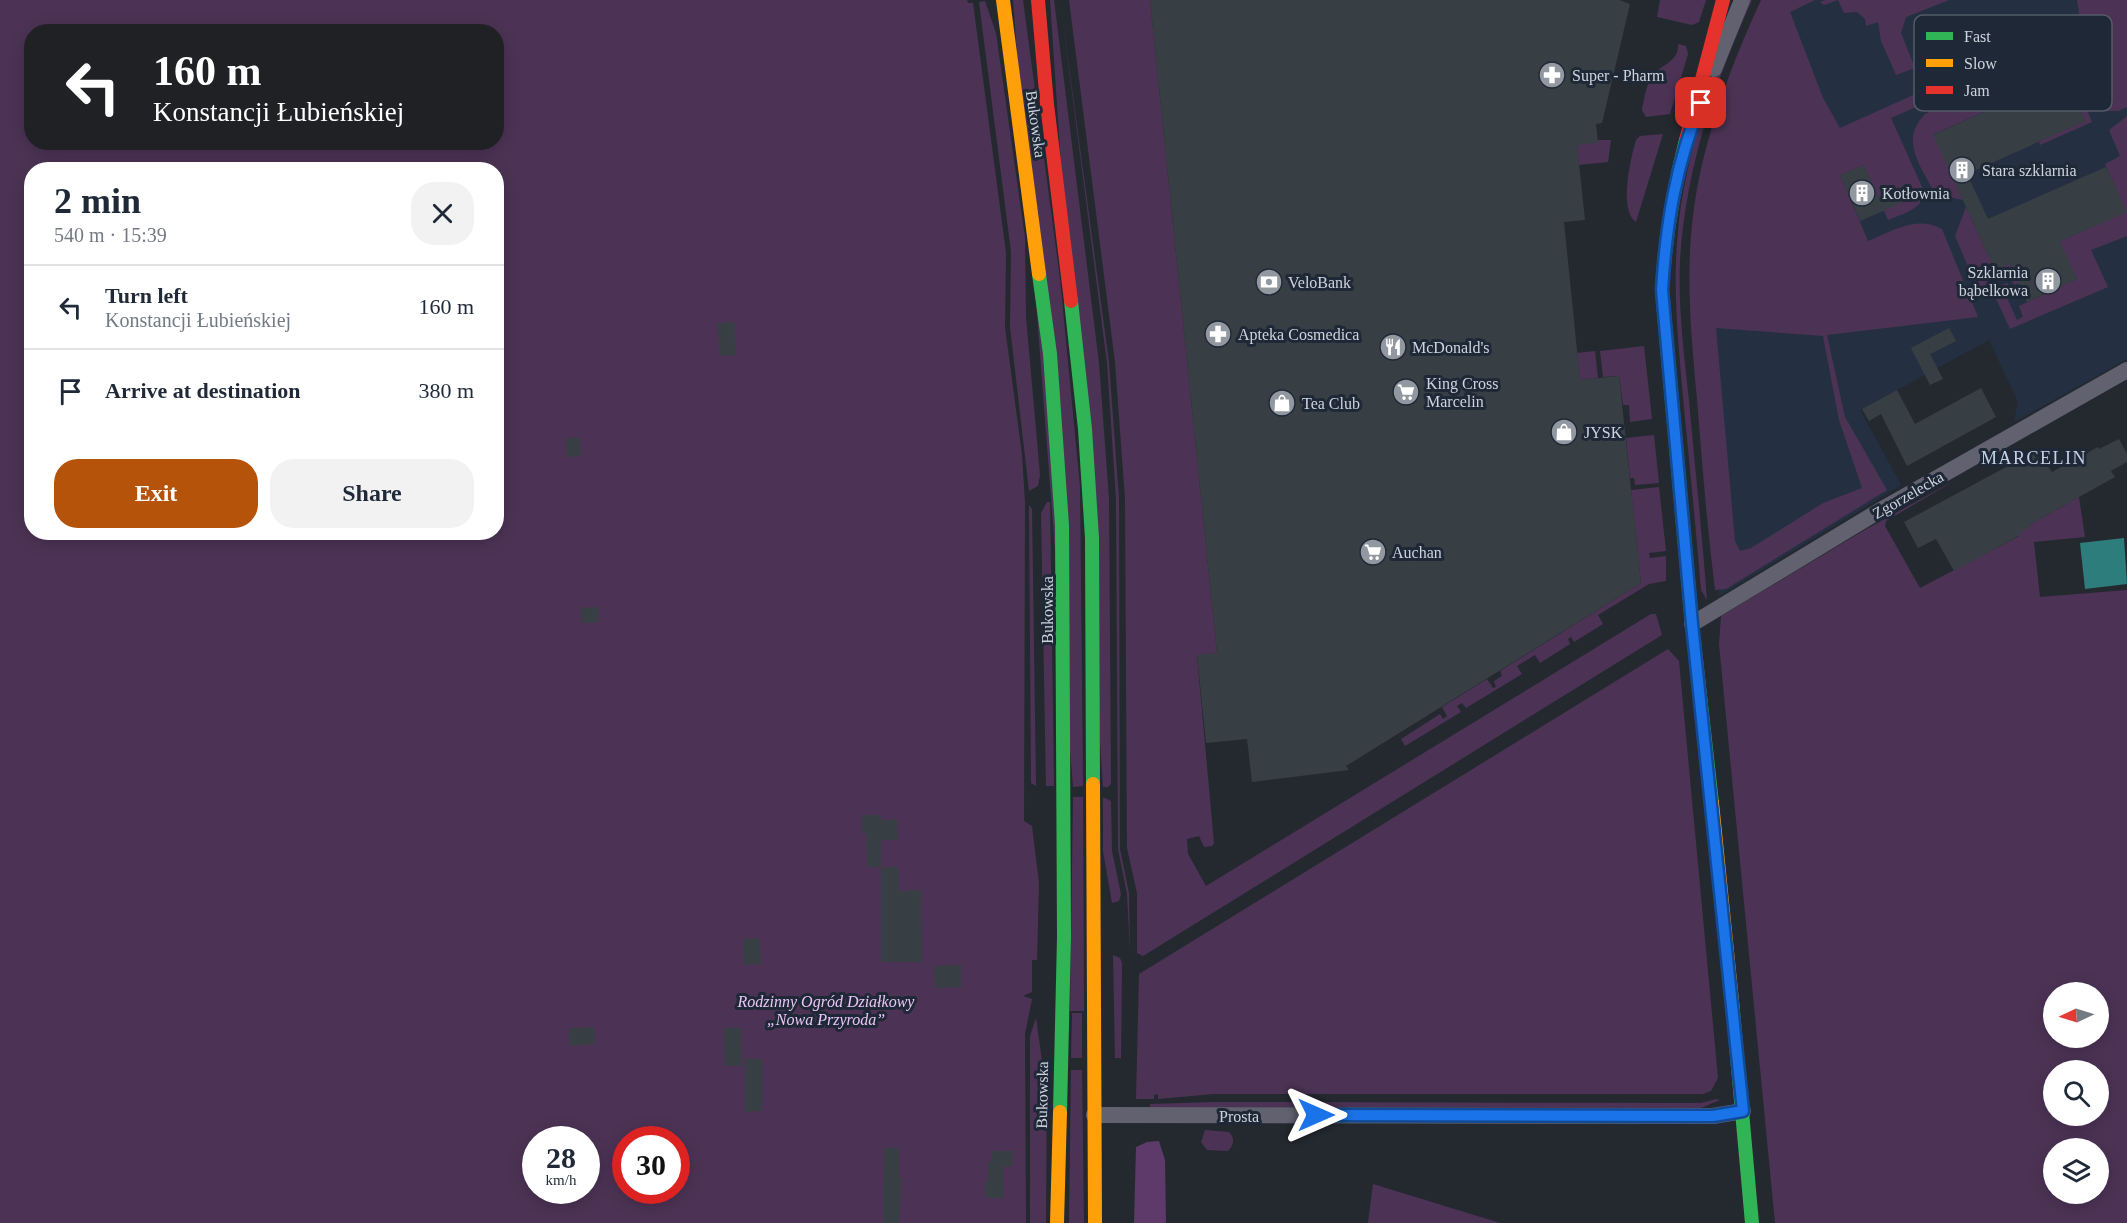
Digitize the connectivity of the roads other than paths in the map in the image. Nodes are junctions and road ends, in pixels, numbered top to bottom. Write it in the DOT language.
graph roads {
  1 [pos="1003,0"];
  2 [pos="1038,0"];
  3 [pos="1723,0"];
  4 [pos="1742,0"];
  5 [pos="1692,123"];
  6 [pos="2127,370"];
  7 [pos="1692,624"];
  8 [pos="1743,1111"];
  9 [pos="1094,1115"];
  10 [pos="1057,1223"];
  11 [pos="1095,1223"];
  12 [pos="1752,1223"];
  1 -- 10 [label="main road, Bukowska"];
  2 -- 9 [label="main road, Bukowska"];
  3 -- 5 [label="main road"];
  4 -- 5 [label="street"];
  5 -- 7 [label="main road"];
  6 -- 7 [label="street, Zgorzelecka"];
  7 -- 8 [label="main road"];
  8 -- 9 [label="street, Prosta"];
  8 -- 12 [label="main road"];
  9 -- 11 [label="main road, Bukowska"];
}
